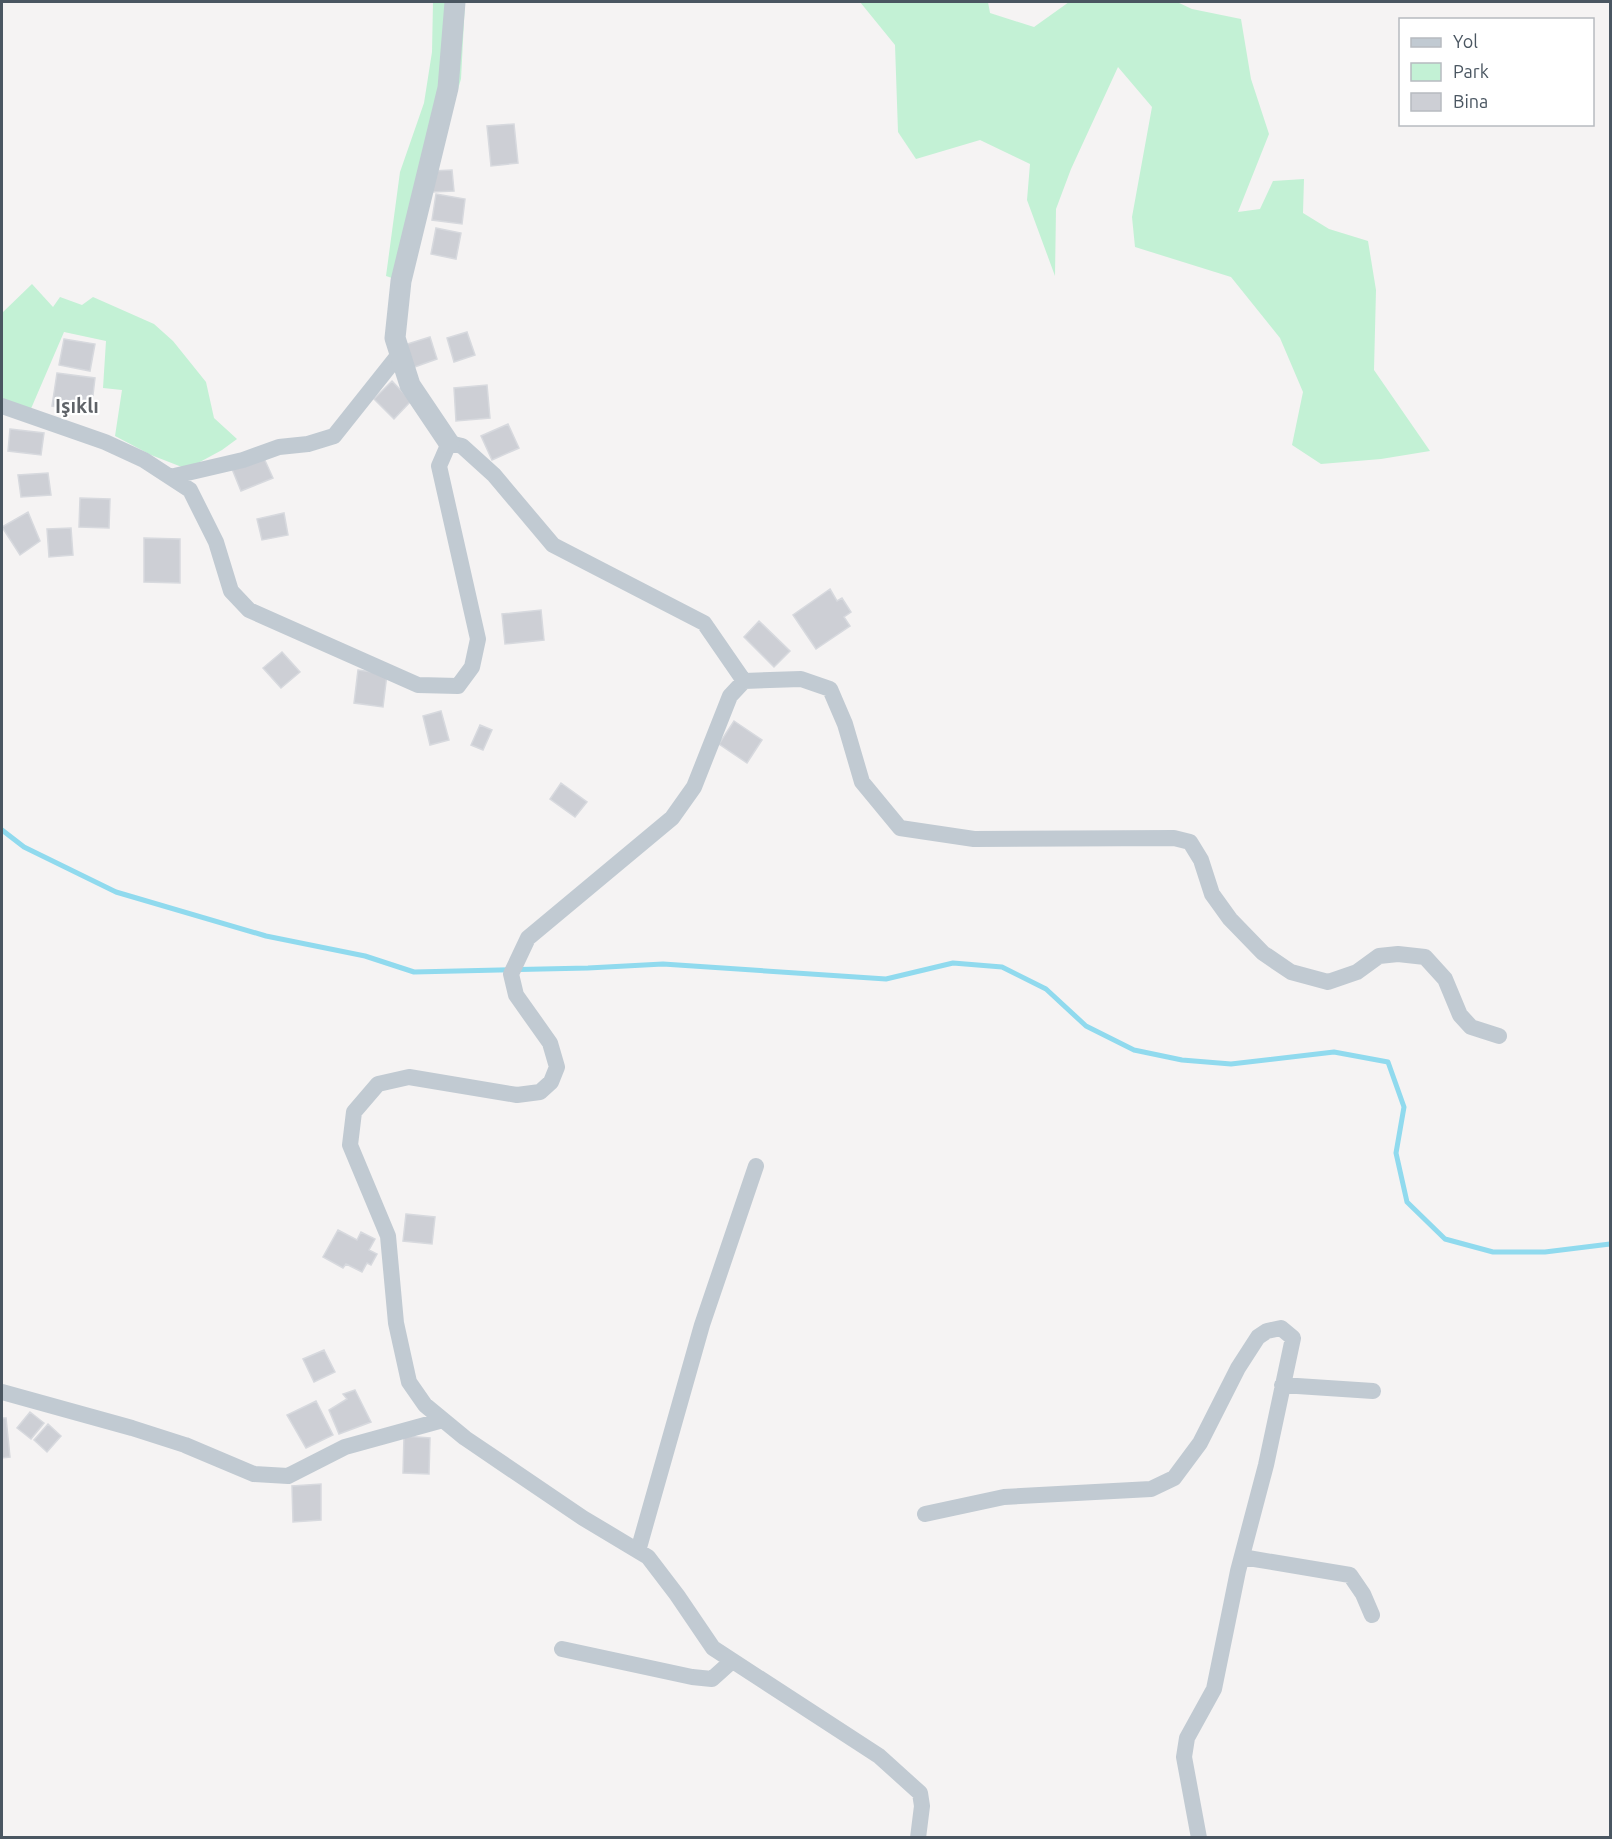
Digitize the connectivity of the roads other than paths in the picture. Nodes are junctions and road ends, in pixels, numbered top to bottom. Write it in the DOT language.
graph roads {
  1 [pos="455,2"];
  2 [pos="400,353"];
  3 [pos="2,406"];
  4 [pos="449,443"];
  5 [pos="170,477"];
  6 [pos="744,681"];
  7 [pos="1499,1036"];
  8 [pos="756,1166"];
  9 [pos="1282,1385"];
  10 [pos="1374,1391"];
  11 [pos="2,1392"];
  12 [pos="443,1420"];
  13 [pos="925,1514"];
  14 [pos="638,1551"];
  15 [pos="1242,1557"];
  16 [pos="1372,1615"];
  17 [pos="562,1649"];
  18 [pos="732,1661"];
  19 [pos="918,1838"];
  20 [pos="1199,1838"];
  1 -- 2 [label="street"];
  2 -- 4 [label="street"];
  2 -- 5 [label="street"];
  3 -- 5 [label="street"];
  4 -- 5 [label="street"];
  4 -- 6 [label="street"];
  6 -- 7 [label="street"];
  6 -- 12 [label="street"];
  8 -- 14 [label="street"];
  9 -- 10 [label="street"];
  9 -- 13 [label="street"];
  9 -- 15 [label="street"];
  11 -- 12 [label="street"];
  12 -- 14 [label="street"];
  14 -- 18 [label="street"];
  15 -- 16 [label="street"];
  15 -- 20 [label="street"];
  17 -- 18 [label="street"];
  18 -- 19 [label="street"];
}
